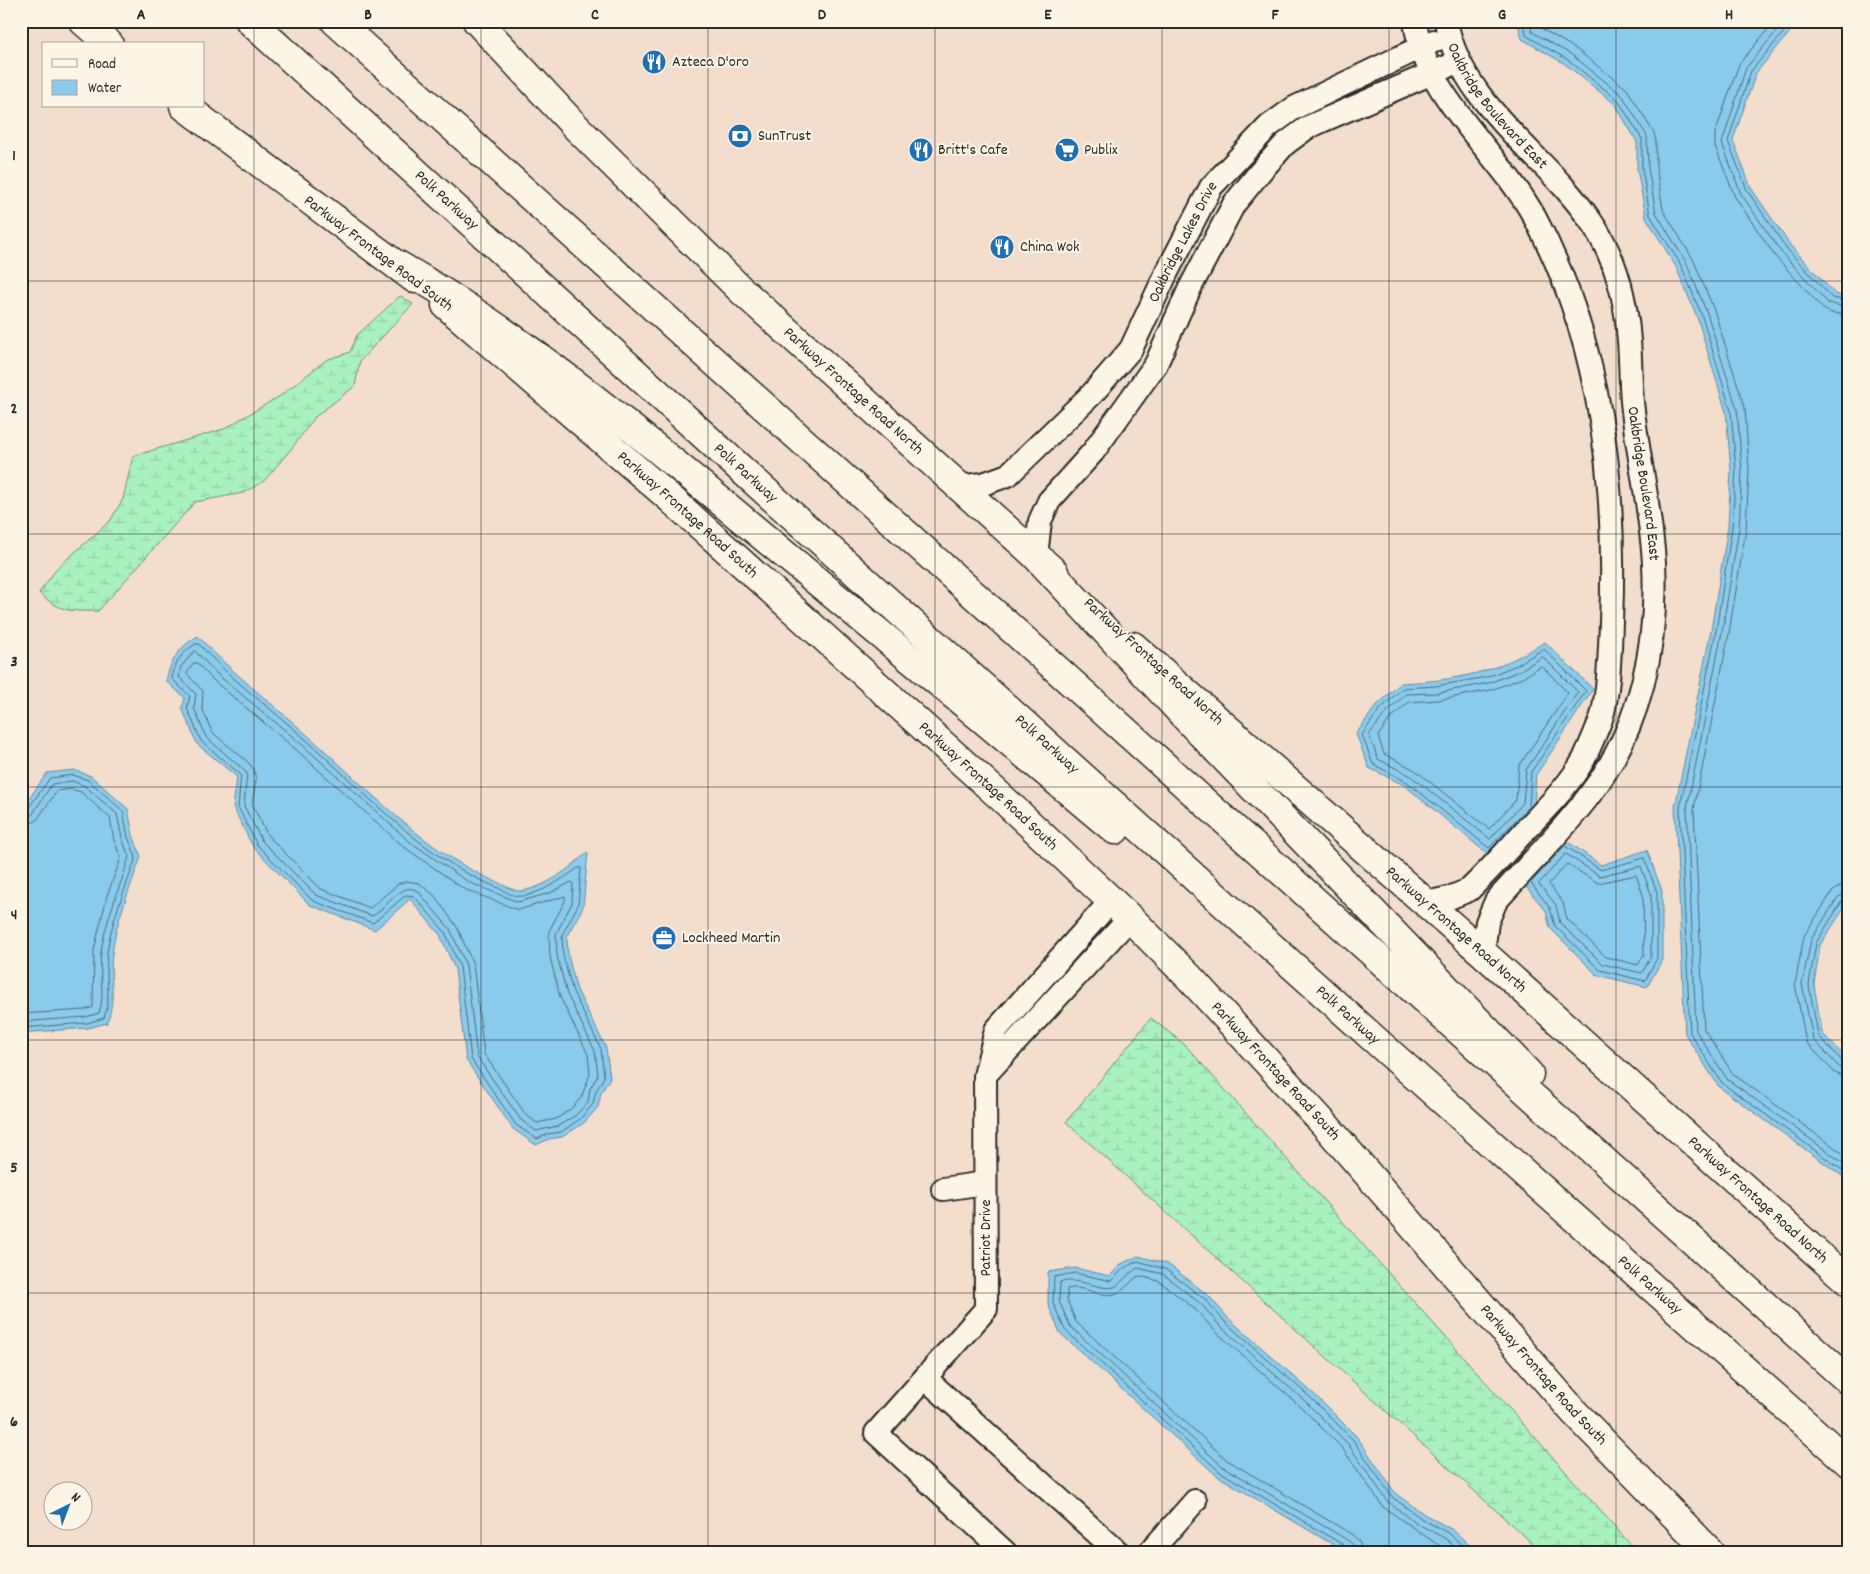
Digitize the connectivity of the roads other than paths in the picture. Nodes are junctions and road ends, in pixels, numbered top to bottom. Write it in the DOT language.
graph roads {
  1 [pos="83,21"];
  2 [pos="250,21"];
  3 [pos="335,21"];
  4 [pos="1415,21"];
  5 [pos="479,23"];
  6 [pos="1447,28"];
  7 [pos="108,42"];
  8 [pos="1420,48"];
  9 [pos="1460,61"];
  10 [pos="1433,73"];
  11 [pos="187,108"];
  12 [pos="396,264"];
  13 [pos="958,487"];
  14 [pos="1036,556"];
  15 [pos="1426,903"];
  16 [pos="1121,909"];
  17 [pos="1483,953"];
  18 [pos="1383,1047"];
  19 [pos="985,1183"];
  20 [pos="943,1189"];
  21 [pos="1638,1194"];
  22 [pos="1849,1282"];
  23 [pos="925,1378"];
  24 [pos="1849,1381"];
  25 [pos="1849,1463"];
  26 [pos="1195,1501"];
  27 [pos="1006,1553"];
  28 [pos="1119,1553"];
  29 [pos="1149,1553"];
  30 [pos="1711,1553"];
  1 -- 7 [label="main road"];
  2 -- 18 [label="main road, Polk Parkway"];
  3 -- 21 [label="main road"];
  4 -- 8 [label="street, Oakbridge Boulevard East"];
  5 -- 13 [label="main road, Parkway Frontage Road North"];
  6 -- 8 [label="street, Oakbridge Lakes Drive"];
  6 -- 9 [label="street, Oakbridge Boulevard East"];
  8 -- 10 [label="street, Oakbridge Boulevard East"];
  8 -- 13 [label="street, Oakbridge Lakes Drive"];
  9 -- 10 [label="street, Oakbridge Lakes Drive"];
  9 -- 17 [label="street, Oakbridge Boulevard East"];
  10 -- 14 [label="street, Oakbridge Lakes Drive"];
  10 -- 15 [label="street, Oakbridge Boulevard East"];
  11 -- 12 [label="main road, Parkway Frontage Road South"];
  12 -- 16 [label="main road, Parkway Frontage Road South"];
  12 -- 18 [label="main road"];
  13 -- 14 [label="main road, Parkway Frontage Road North"];
  14 -- 15 [label="main road, Parkway Frontage Road North"];
  14 -- 21 [label="main road"];
  15 -- 17 [label="main road, Parkway Frontage Road North"];
  16 -- 19 [label="street, Patriot Drive"];
  16 -- 30 [label="main road, Parkway Frontage Road South"];
  17 -- 22 [label="main road, Parkway Frontage Road North"];
  18 -- 25 [label="main road, Polk Parkway"];
  19 -- 20 [label="street"];
  19 -- 23 [label="street, Patriot Drive"];
  21 -- 24 [label="main road"];
  23 -- 27 [label="street, Patriot Drive"];
  23 -- 28 [label="street"];
  26 -- 29 [label="street"];
}
